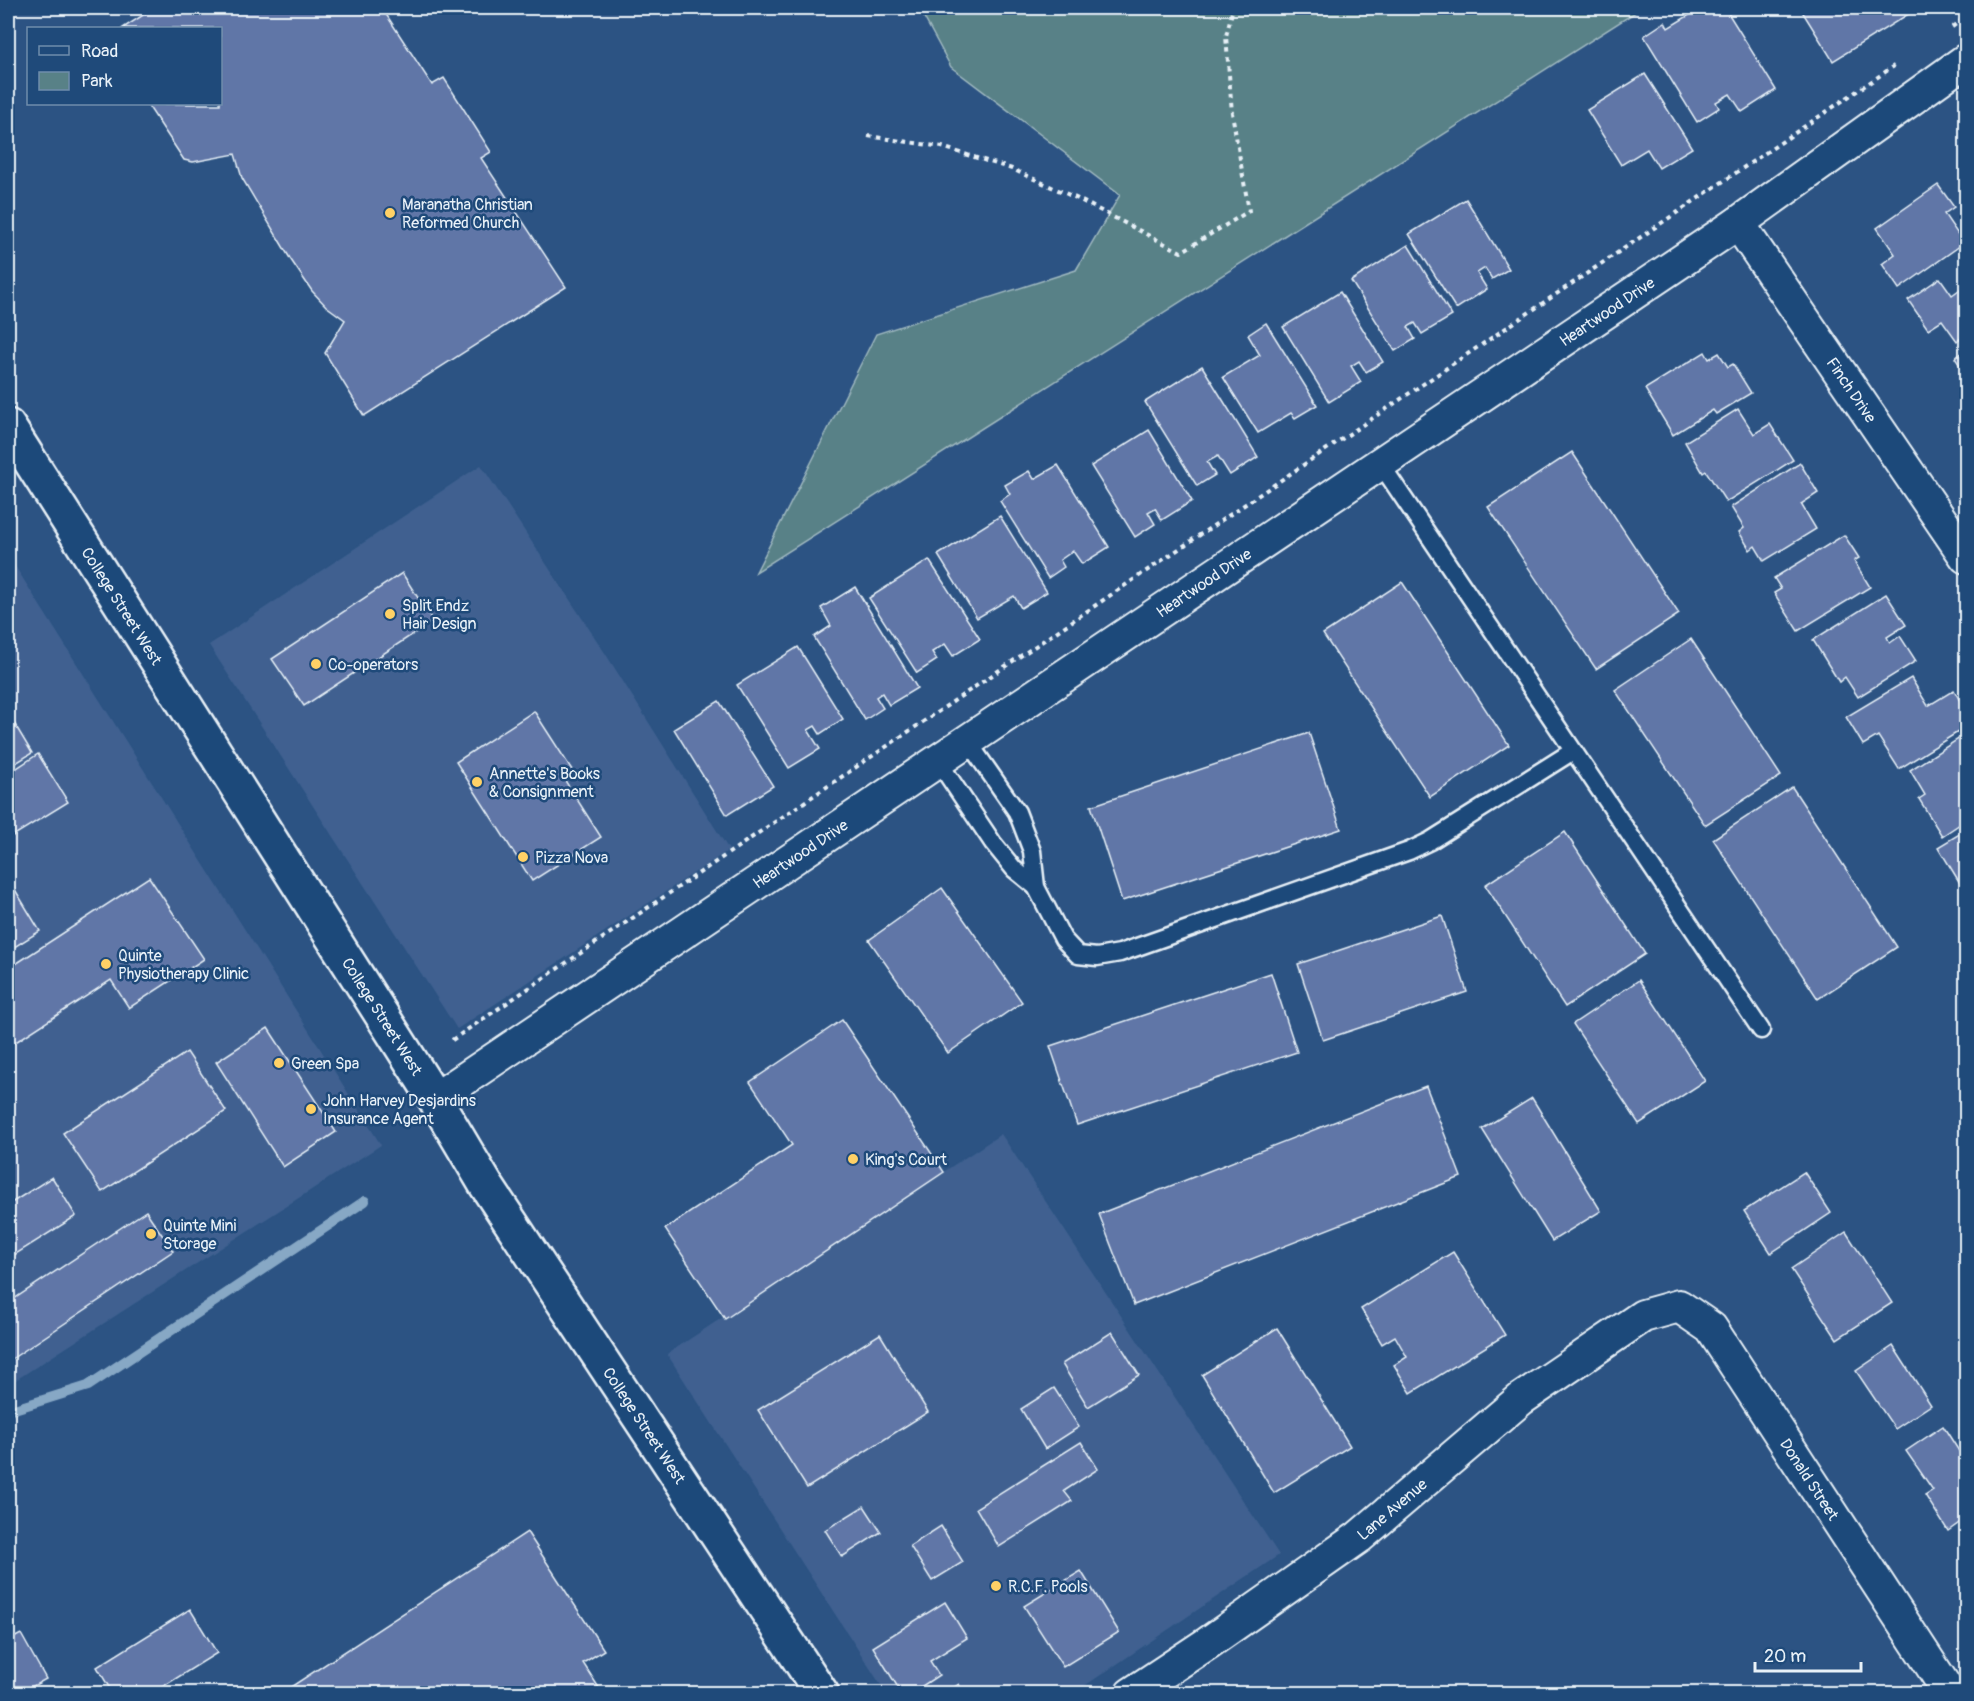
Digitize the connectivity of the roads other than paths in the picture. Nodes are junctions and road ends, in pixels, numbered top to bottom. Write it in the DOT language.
graph roads {
  1 [pos="1966,60"];
  2 [pos="1738,223"];
  3 [pos="8,426"];
  4 [pos="1380,463"];
  5 [pos="1966,556"];
  6 [pos="967,740"];
  7 [pos="1573,751"];
  8 [pos="938,760"];
  9 [pos="1036,887"];
  10 [pos="1761,1030"];
  11 [pos="435,1099"];
  12 [pos="1643,1316"];
  13 [pos="822,1694"];
  14 [pos="1131,1694"];
  15 [pos="1950,1694"];
  1 -- 2 [label="street, Heartwood Drive"];
  2 -- 4 [label="street, Heartwood Drive"];
  2 -- 5 [label="street, Finch Drive"];
  3 -- 11 [label="main road, College Street West"];
  4 -- 6 [label="street, Heartwood Drive"];
  4 -- 7 [label="lane"];
  6 -- 8 [label="street, Heartwood Drive"];
  6 -- 9 [label="lane"];
  7 -- 9 [label="lane"];
  7 -- 10 [label="lane"];
  8 -- 9 [label="lane"];
  8 -- 11 [label="street, Heartwood Drive"];
  11 -- 13 [label="main road, College Street West"];
  12 -- 14 [label="street, Lane Avenue"];
  12 -- 15 [label="street, Donald Street"];
}
